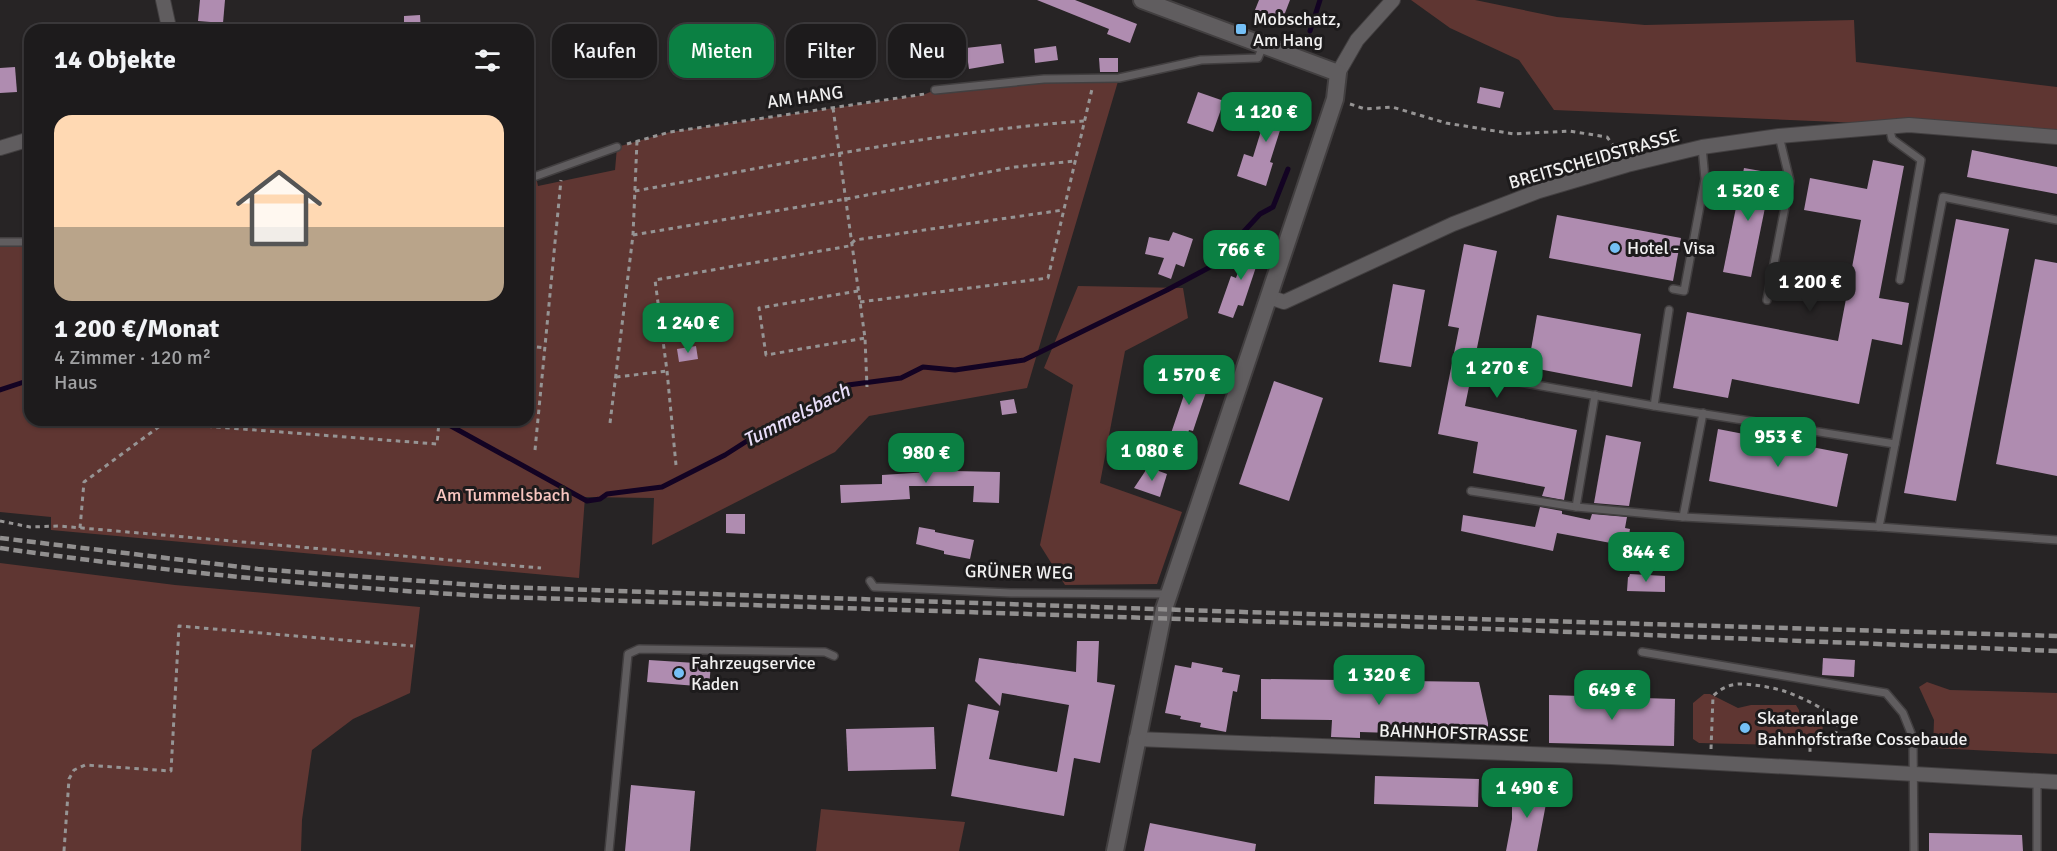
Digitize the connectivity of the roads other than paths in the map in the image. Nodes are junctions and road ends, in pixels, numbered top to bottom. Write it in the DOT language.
graph roads {
  1 [pos="163,0"];
  2 [pos="1142,0"];
  3 [pos="1394,0"];
  4 [pos="168,24"];
  5 [pos="1263,46"];
  6 [pos="1338,74"];
  7 [pos="935,90"];
  8 [pos="1889,126"];
  9 [pos="1779,136"];
  10 [pos="2057,137"];
  11 [pos="24,141"];
  12 [pos="616,147"];
  13 [pos="1702,147"];
  14 [pos="0,148"];
  15 [pos="534,177"];
  16 [pos="2057,220"];
  17 [pos="0,242"];
  18 [pos="24,242"];
  19 [pos="1900,280"];
  20 [pos="1673,289"];
  21 [pos="1269,297"];
  22 [pos="1767,300"];
  23 [pos="1669,309"];
  24 [pos="1491,377"];
  25 [pos="1596,395"];
  26 [pos="1654,406"];
  27 [pos="1703,413"];
  28 [pos="1895,444"];
  29 [pos="1472,491"];
  30 [pos="1576,507"];
  31 [pos="1683,517"];
  32 [pos="1879,527"];
  33 [pos="2057,540"];
  34 [pos="870,581"];
  35 [pos="1170,594"];
  36 [pos="1642,652"];
  37 [pos="834,656"];
  38 [pos="1136,739"];
  39 [pos="1913,775"];
  40 [pos="2037,781"];
  41 [pos="2057,782"];
  42 [pos="609,851"];
  43 [pos="1115,851"];
  44 [pos="1914,851"];
  45 [pos="2037,851"];
  1 -- 4 [label="street"];
  2 -- 5 [label="street"];
  3 -- 6 [label="street"];
  5 -- 6 [label="street"];
  5 -- 7 [label="lane"];
  6 -- 21 [label="street"];
  8 -- 9 [label="street, BREITSCHEIDSTRASSE"];
  8 -- 10 [label="street, BREITSCHEIDSTRASSE"];
  8 -- 19 [label="lane"];
  9 -- 13 [label="street, BREITSCHEIDSTRASSE"];
  9 -- 22 [label="lane"];
  11 -- 14 [label="street"];
  12 -- 15 [label="lane"];
  13 -- 20 [label="lane"];
  13 -- 21 [label="street, BREITSCHEIDSTRASSE"];
  16 -- 28 [label="lane"];
  17 -- 18 [label="lane"];
  21 -- 35 [label="street"];
  23 -- 26 [label="lane"];
  24 -- 25 [label="lane"];
  25 -- 26 [label="lane"];
  25 -- 30 [label="lane"];
  26 -- 27 [label="lane"];
  27 -- 28 [label="lane"];
  27 -- 31 [label="lane"];
  28 -- 32 [label="lane"];
  29 -- 30 [label="lane"];
  30 -- 31 [label="lane"];
  31 -- 32 [label="lane"];
  32 -- 33 [label="lane"];
  34 -- 35 [label="lane, GRÜNER WEG"];
  35 -- 38 [label="street"];
  36 -- 39 [label="lane"];
  37 -- 42 [label="lane"];
  38 -- 39 [label="street, BAHNHOFSTRASSE"];
  38 -- 43 [label="street"];
  39 -- 40 [label="street, BAHNHOFSTRASSE"];
  39 -- 44 [label="lane"];
  40 -- 41 [label="street, BAHNHOFSTRASSE"];
  40 -- 45 [label="lane"];
}
